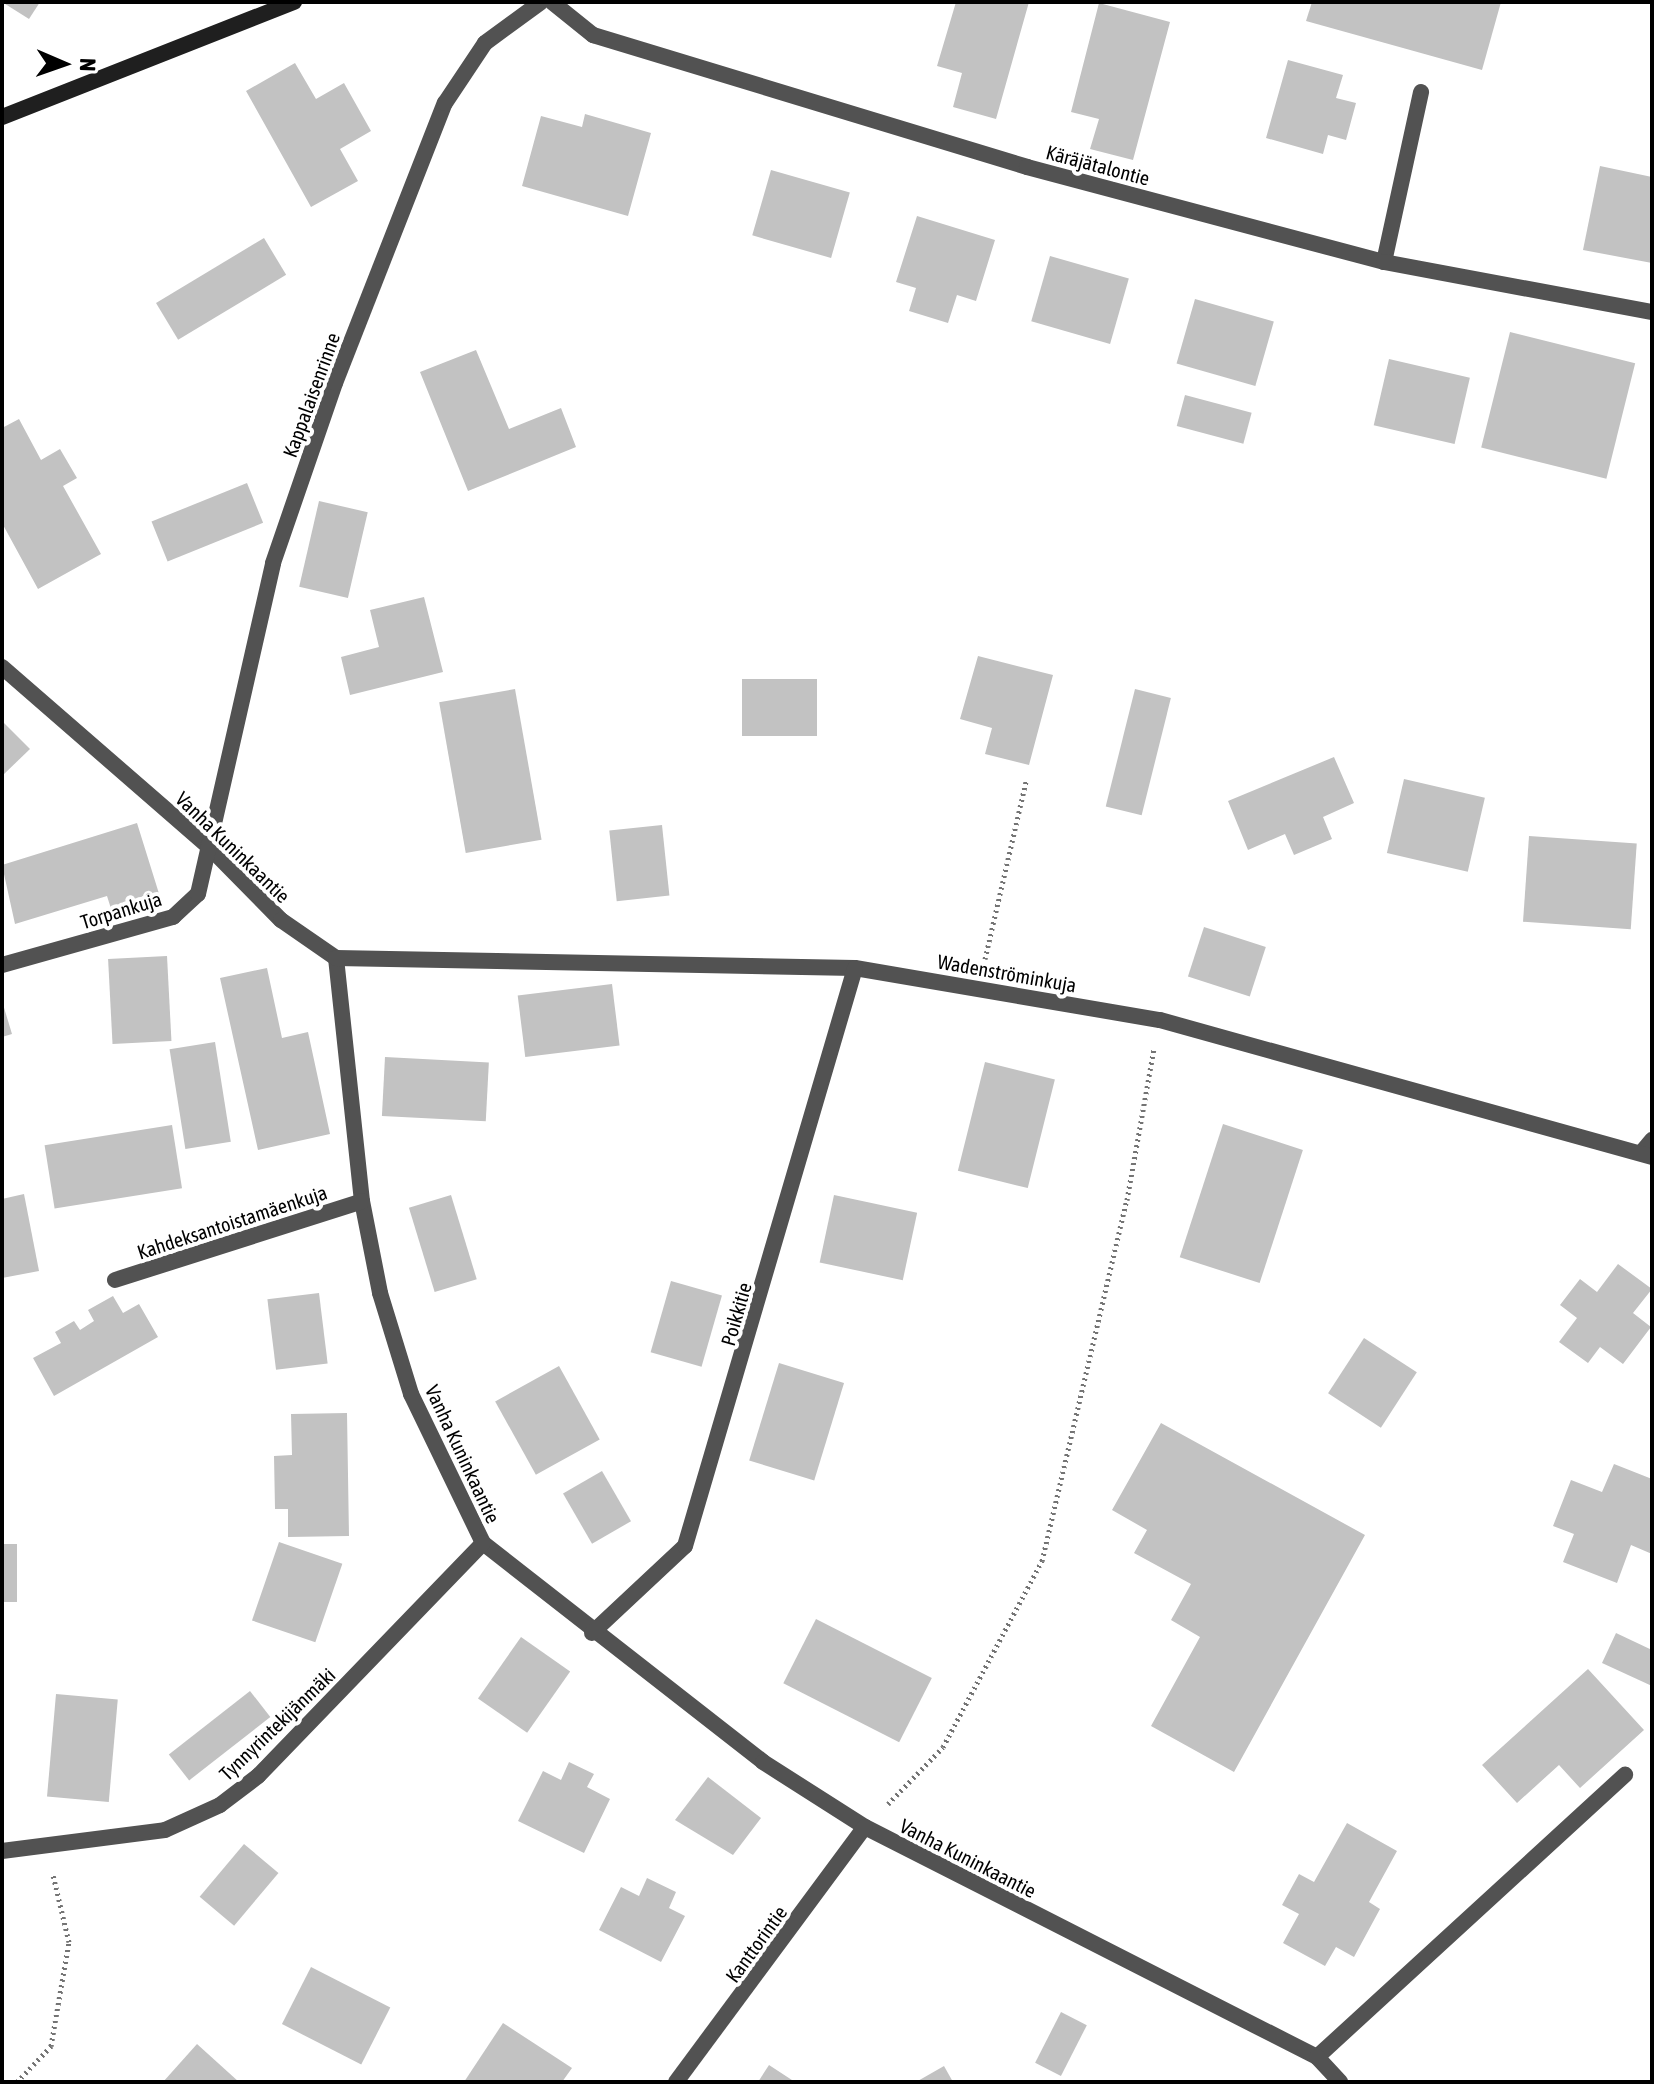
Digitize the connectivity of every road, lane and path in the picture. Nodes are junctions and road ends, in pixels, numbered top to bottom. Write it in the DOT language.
graph roads {
  1 [pos="294,2"];
  2 [pos="541,2"];
  3 [pos="552,2"];
  4 [pos="1421,92"];
  5 [pos="2,117"];
  6 [pos="1384,262"];
  7 [pos="1652,312"];
  8 [pos="2,667"];
  9 [pos="1026,781"];
  10 [pos="208,846"];
  11 [pos="336,958"];
  12 [pos="2,965"];
  13 [pos="855,968"];
  14 [pos="979,989"];
  15 [pos="1160,1020"];
  16 [pos="1649,1149"];
  17 [pos="362,1201"];
  18 [pos="115,1280"];
  19 [pos="483,1543"];
  20 [pos="592,1633"];
  21 [pos="1625,1775"];
  22 [pos="865,1827"];
  23 [pos="45,1843"];
  24 [pos="2,1851"];
  25 [pos="1317,2057"];
  26 [pos="17,2082"];
  27 [pos="676,2082"];
  28 [pos="1340,2082"];
  1 -- 5 [label="street"];
  2 -- 10 [label="street, Kappalaisenrinne"];
  3 -- 6 [label="street, Käräjätalontie"];
  4 -- 6 [label="street"];
  6 -- 7 [label="street, Käräjätalontie"];
  8 -- 10 [label="street, Vanha Kuninkaantie"];
  9 -- 14 [label="path"];
  10 -- 11 [label="street, Vanha Kuninkaantie"];
  10 -- 12 [label="street, Torpankuja"];
  11 -- 13 [label="street, Wadenströminkuja"];
  11 -- 17 [label="street, Vanha Kuninkaantie"];
  13 -- 14 [label="street, Wadenströminkuja"];
  13 -- 20 [label="street, Poikkitie"];
  14 -- 15 [label="street, Wadenströminkuja"];
  15 -- 16 [label="street, Wadenströminkuja"];
  15 -- 22 [label="path"];
  17 -- 18 [label="street, Kahdeksantoistamäenkuja"];
  17 -- 19 [label="street, Vanha Kuninkaantie"];
  19 -- 20 [label="street, Vanha Kuninkaantie"];
  19 -- 23 [label="street, Tynnyrintekijänmäki"];
  20 -- 22 [label="street, Vanha Kuninkaantie"];
  21 -- 25 [label="street"];
  22 -- 25 [label="street, Vanha Kuninkaantie"];
  22 -- 27 [label="street, Kanttorintie"];
  23 -- 24 [label="street, Tynnyrintekijänmäki"];
  23 -- 26 [label="path"];
  25 -- 28 [label="street, Vanha Kuninkaantie"];
}
